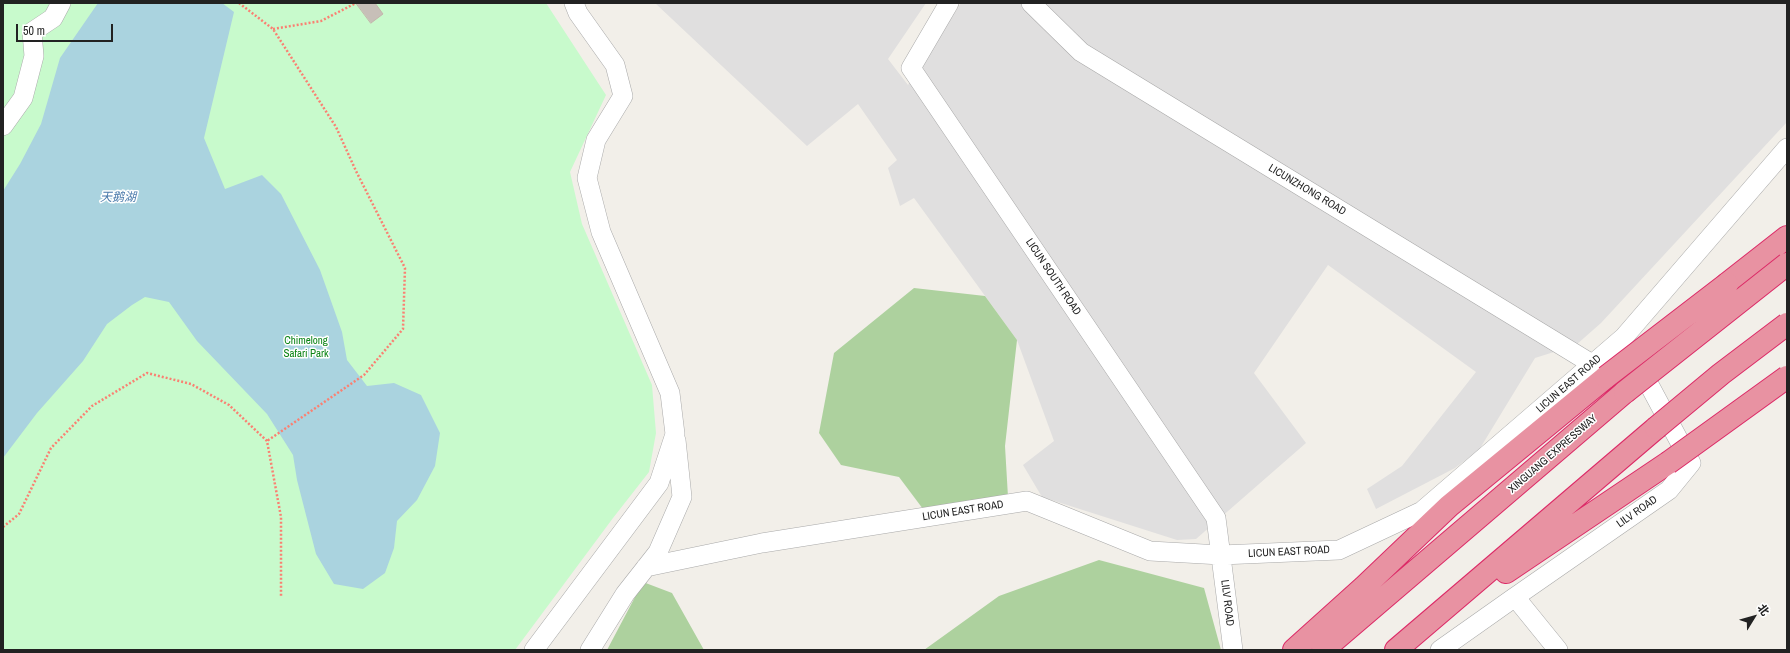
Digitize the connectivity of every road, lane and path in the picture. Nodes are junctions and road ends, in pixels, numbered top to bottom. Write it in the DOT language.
graph roads {
  1 [pos="61,3"];
  2 [pos="239,3"];
  3 [pos="356,3"];
  4 [pos="574,3"];
  5 [pos="949,3"];
  6 [pos="1031,3"];
  7 [pos="272,29"];
  8 [pos="3,126"];
  9 [pos="1787,148"];
  10 [pos="1785,239"];
  11 [pos="1787,264"];
  12 [pos="1787,324"];
  13 [pos="1624,337"];
  14 [pos="1599,370"];
  15 [pos="1787,377"];
  16 [pos="676,434"];
  17 [pos="267,440"];
  18 [pos="3,527"];
  19 [pos="1221,556"];
  20 [pos="646,567"];
  21 [pos="281,596"];
  22 [pos="1515,597"];
  23 [pos="534,650"];
  24 [pos="590,650"];
  25 [pos="1233,650"];
  26 [pos="1294,650"];
  27 [pos="1323,650"];
  28 [pos="1396,650"];
  29 [pos="1440,650"];
  30 [pos="1558,650"];
  1 -- 8 [label="street"];
  2 -- 7 [label="path"];
  3 -- 7 [label="path"];
  4 -- 16 [label="street"];
  5 -- 19 [label="street, LICUN SOUTH ROAD"];
  6 -- 14 [label="street, LICUNZHONG ROAD"];
  7 -- 17 [label="path"];
  9 -- 13 [label="street, LICUN EAST ROAD"];
  10 -- 14 [label="highway, bridge"];
  11 -- 27 [label="highway, XINGUANG EXPRESSWAY, bridge"];
  12 -- 28 [label="highway, bridge"];
  13 -- 14 [label="street, LICUN EAST ROAD"];
  13 -- 22 [label="street, LILV ROAD"];
  14 -- 19 [label="street, LICUN EAST ROAD"];
  14 -- 26 [label="highway"];
  15 -- 28 [label="highway, bridge"];
  16 -- 20 [label="street"];
  16 -- 23 [label="street"];
  17 -- 18 [label="path"];
  17 -- 21 [label="path"];
  19 -- 20 [label="street, LICUN EAST ROAD"];
  19 -- 25 [label="street, LILV ROAD"];
  20 -- 24 [label="street"];
  22 -- 29 [label="street"];
  22 -- 30 [label="street"];
}
